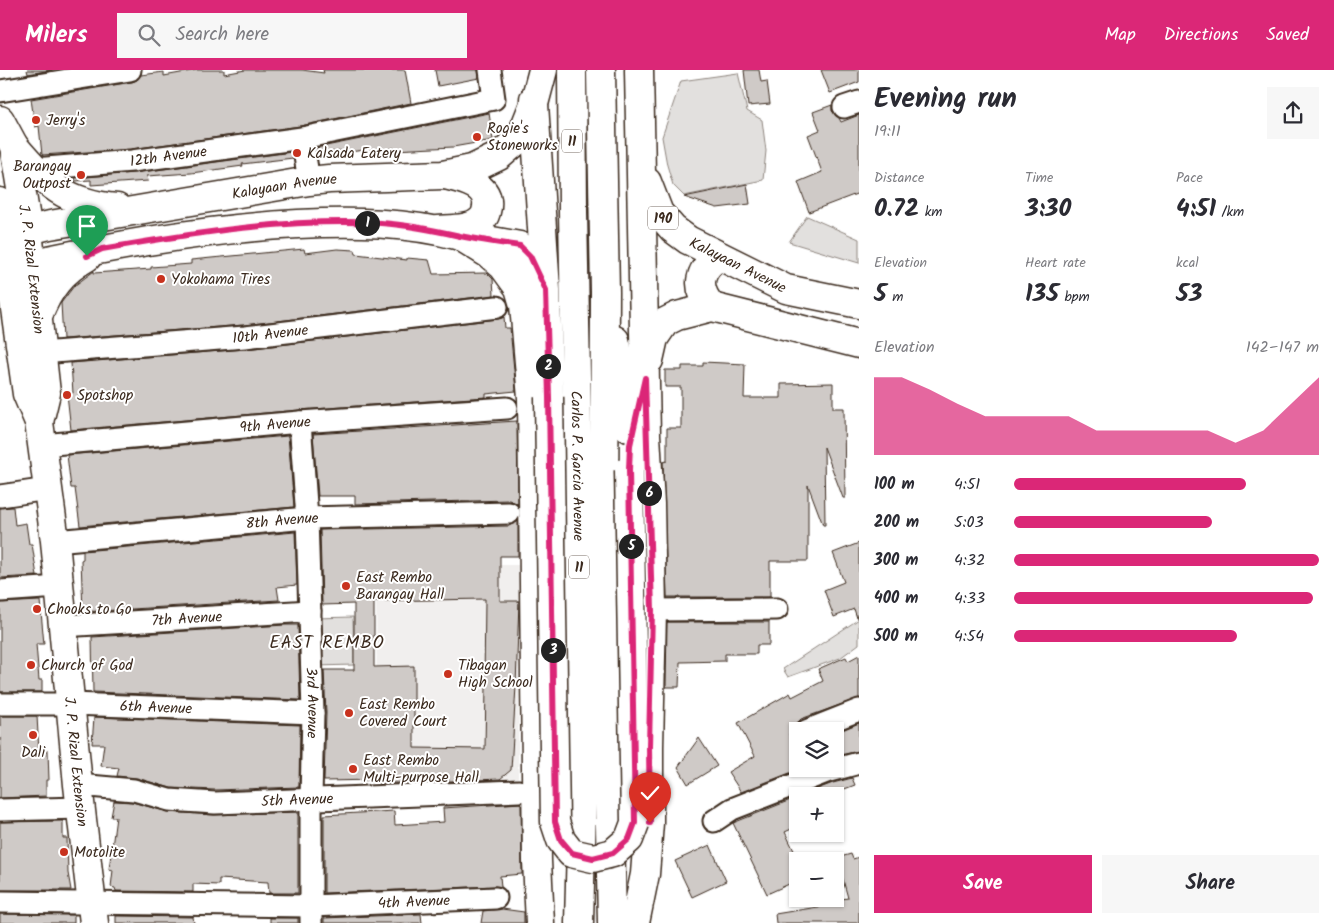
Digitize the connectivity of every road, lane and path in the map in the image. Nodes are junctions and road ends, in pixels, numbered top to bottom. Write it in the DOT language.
graph roads {
  1 [pos="130,70"];
  2 [pos="490,70"];
  3 [pos="532,70"];
  4 [pos="543,70"];
  5 [pos="572,70"];
  6 [pos="600,70"];
  7 [pos="624,70"];
  8 [pos="640,70"];
  9 [pos="0,91"];
  10 [pos="534,104"];
  11 [pos="0,120"];
  12 [pos="302,138"];
  13 [pos="14,146"];
  14 [pos="641,153"];
  15 [pos="34,169"];
  16 [pos="443,174"];
  17 [pos="309,181"];
  18 [pos="0,202"];
  19 [pos="146,210"];
  20 [pos="449,233"];
  21 [pos="11,234"];
  22 [pos="102,249"];
  23 [pos="719,256"];
  24 [pos="14,267"];
  25 [pos="546,290"];
  26 [pos="605,292"];
  27 [pos="859,304"];
  28 [pos="497,307"];
  29 [pos="712,307"];
  30 [pos="38,316"];
  31 [pos="0,317"];
  32 [pos="859,344"];
  33 [pos="30,346"];
  34 [pos="645,378"];
  35 [pos="507,408"];
  36 [pos="300,422"];
  37 [pos="41,433"];
  38 [pos="630,457"];
  39 [pos="48,489"];
  40 [pos="0,496"];
  41 [pos="509,514"];
  42 [pos="307,518"];
  43 [pos="55,541"];
  44 [pos="59,587"];
  45 [pos="0,591"];
  46 [pos="652,610"];
  47 [pos="777,610"];
  48 [pos="310,611"];
  49 [pos="62,626"];
  50 [pos="0,704"];
  51 [pos="71,704"];
  52 [pos="859,710"];
  53 [pos="313,714"];
  54 [pos="829,722"];
  55 [pos="859,763"];
  56 [pos="518,791"];
  57 [pos="80,797"];
  58 [pos="311,799"];
  59 [pos="0,810"];
  60 [pos="714,821"];
  61 [pos="496,898"];
  62 [pos="0,902"];
  63 [pos="93,913"];
  64 [pos="311,914"];
  65 [pos="540,923"];
  66 [pos="579,923"];
  67 [pos="612,923"];
  68 [pos="634,923"];
  1 -- 9 [label="street"];
  2 -- 12 [label="street, 12th Avenue"];
  3 -- 10 [label="main road"];
  4 -- 10 [label="main road"];
  5 -- 66 [label="main road, Carlos P. Garcia Avenue / 11"];
  6 -- 26 [label="main road, Carlos P. Garcia Avenue / 11"];
  7 -- 14 [label="main road"];
  7 -- 26 [label="main road"];
  8 -- 14 [label="main road"];
  10 -- 16 [label="main road, Kalayaan Avenue"];
  10 -- 25 [label="main road"];
  11 -- 13 [label="main road, J. P. Rizal Extension"];
  12 -- 15 [label="street, 12th Avenue"];
  12 -- 17 [label="street"];
  13 -- 15 [label="main road"];
  13 -- 21 [label="main road, J. P. Rizal Extension"];
  14 -- 23 [label="main road, Kalayaan Avenue / 190"];
  14 -- 34 [label="main road"];
  15 -- 19 [label="main road"];
  16 -- 17 [label="main road, Kalayaan Avenue"];
  16 -- 20 [label="main road"];
  17 -- 19 [label="main road, Kalayaan Avenue"];
  18 -- 21 [label="main road, J. P. Rizal Extension"];
  19 -- 21 [label="main road, Kalayaan Avenue"];
  20 -- 22 [label="main road"];
  20 -- 25 [label="main road"];
  20 -- 65 [label="main road"];
  21 -- 24 [label="main road, J. P. Rizal Extension"];
  22 -- 24 [label="main road"];
  22 -- 30 [label="main road"];
  23 -- 27 [label="main road, Kalayaan Avenue / 190"];
  23 -- 29 [label="main road"];
  24 -- 30 [label="main road, J. P. Rizal Extension"];
  24 -- 33 [label="main road, J. P. Rizal Extension"];
  25 -- 38 [label="main road, bridge"];
  26 -- 38 [label="main road"];
  26 -- 67 [label="main road, Carlos P. Garcia Avenue / 11"];
  28 -- 33 [label="street, 10th Avenue"];
  29 -- 32 [label="main road"];
  29 -- 34 [label="main road"];
  30 -- 33 [label="main road, J. P. Rizal Extension"];
  31 -- 33 [label="main road"];
  33 -- 37 [label="main road, J. P. Rizal Extension"];
  34 -- 38 [label="main road"];
  34 -- 46 [label="main road"];
  35 -- 36 [label="street, 9th Avenue"];
  36 -- 37 [label="street, 9th Avenue"];
  36 -- 42 [label="street, 3rd Avenue"];
  37 -- 39 [label="main road, J. P. Rizal Extension"];
  39 -- 40 [label="street"];
  39 -- 43 [label="main road, J. P. Rizal Extension"];
  41 -- 42 [label="street, 8th Avenue"];
  42 -- 43 [label="street, 8th Avenue"];
  42 -- 48 [label="street, 3rd Avenue"];
  43 -- 44 [label="main road, J. P. Rizal Extension"];
  44 -- 45 [label="street"];
  44 -- 49 [label="main road, J. P. Rizal Extension"];
  46 -- 47 [label="street"];
  46 -- 68 [label="main road"];
  48 -- 49 [label="street, 7th Avenue"];
  48 -- 53 [label="street, 3rd Avenue"];
  49 -- 51 [label="main road, J. P. Rizal Extension"];
  50 -- 51 [label="street, 6th Avenue"];
  51 -- 53 [label="street, 6th Avenue"];
  51 -- 57 [label="main road, J. P. Rizal Extension"];
  52 -- 54 [label="street"];
  53 -- 58 [label="street, 3rd Avenue"];
  55 -- 60 [label="street"];
  56 -- 58 [label="street, 5th Avenue"];
  57 -- 58 [label="street, 5th Avenue"];
  57 -- 59 [label="street, 5th Avenue"];
  57 -- 63 [label="main road, J. P. Rizal Extension"];
  58 -- 64 [label="street, 3rd Avenue"];
  61 -- 64 [label="street, 4th Avenue"];
  62 -- 63 [label="street, 4th Avenue"];
  63 -- 64 [label="street, 4th Avenue"];
}
